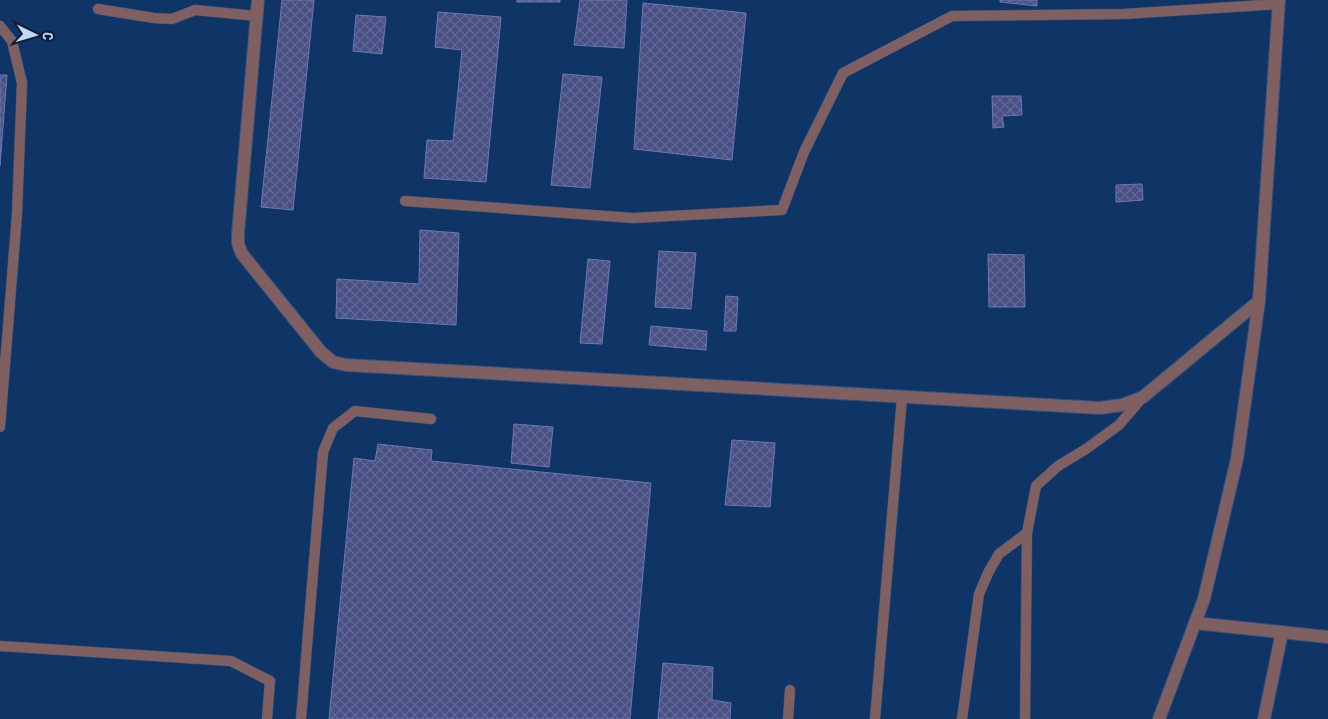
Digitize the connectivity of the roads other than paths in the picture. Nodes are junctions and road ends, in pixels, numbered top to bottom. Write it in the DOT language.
graph roads {
  1 [pos="258,0"];
  2 [pos="1279,2"];
  3 [pos="98,8"];
  4 [pos="257,16"];
  5 [pos="0,26"];
  6 [pos="405,201"];
  7 [pos="1259,301"];
  8 [pos="902,397"];
  9 [pos="1143,397"];
  10 [pos="431,419"];
  11 [pos="0,427"];
  12 [pos="1027,533"];
  13 [pos="1195,623"];
  14 [pos="1282,632"];
  15 [pos="1328,637"];
  16 [pos="0,646"];
  17 [pos="790,690"];
  18 [pos="267,719"];
  19 [pos="301,719"];
  20 [pos="788,719"];
  21 [pos="875,719"];
  22 [pos="962,719"];
  23 [pos="1025,719"];
  24 [pos="1159,719"];
  25 [pos="1264,719"];
  1 -- 4 [label="street"];
  2 -- 6 [label="lane"];
  2 -- 7 [label="street"];
  3 -- 4 [label="lane"];
  4 -- 8 [label="street"];
  5 -- 11 [label="lane"];
  7 -- 9 [label="street"];
  7 -- 13 [label="street"];
  8 -- 9 [label="street"];
  8 -- 21 [label="lane"];
  9 -- 12 [label="lane"];
  10 -- 19 [label="lane"];
  12 -- 22 [label="lane"];
  12 -- 23 [label="lane"];
  13 -- 14 [label="street"];
  13 -- 24 [label="street"];
  14 -- 15 [label="street"];
  14 -- 25 [label="street"];
  16 -- 18 [label="lane"];
  17 -- 20 [label="lane"];
}
